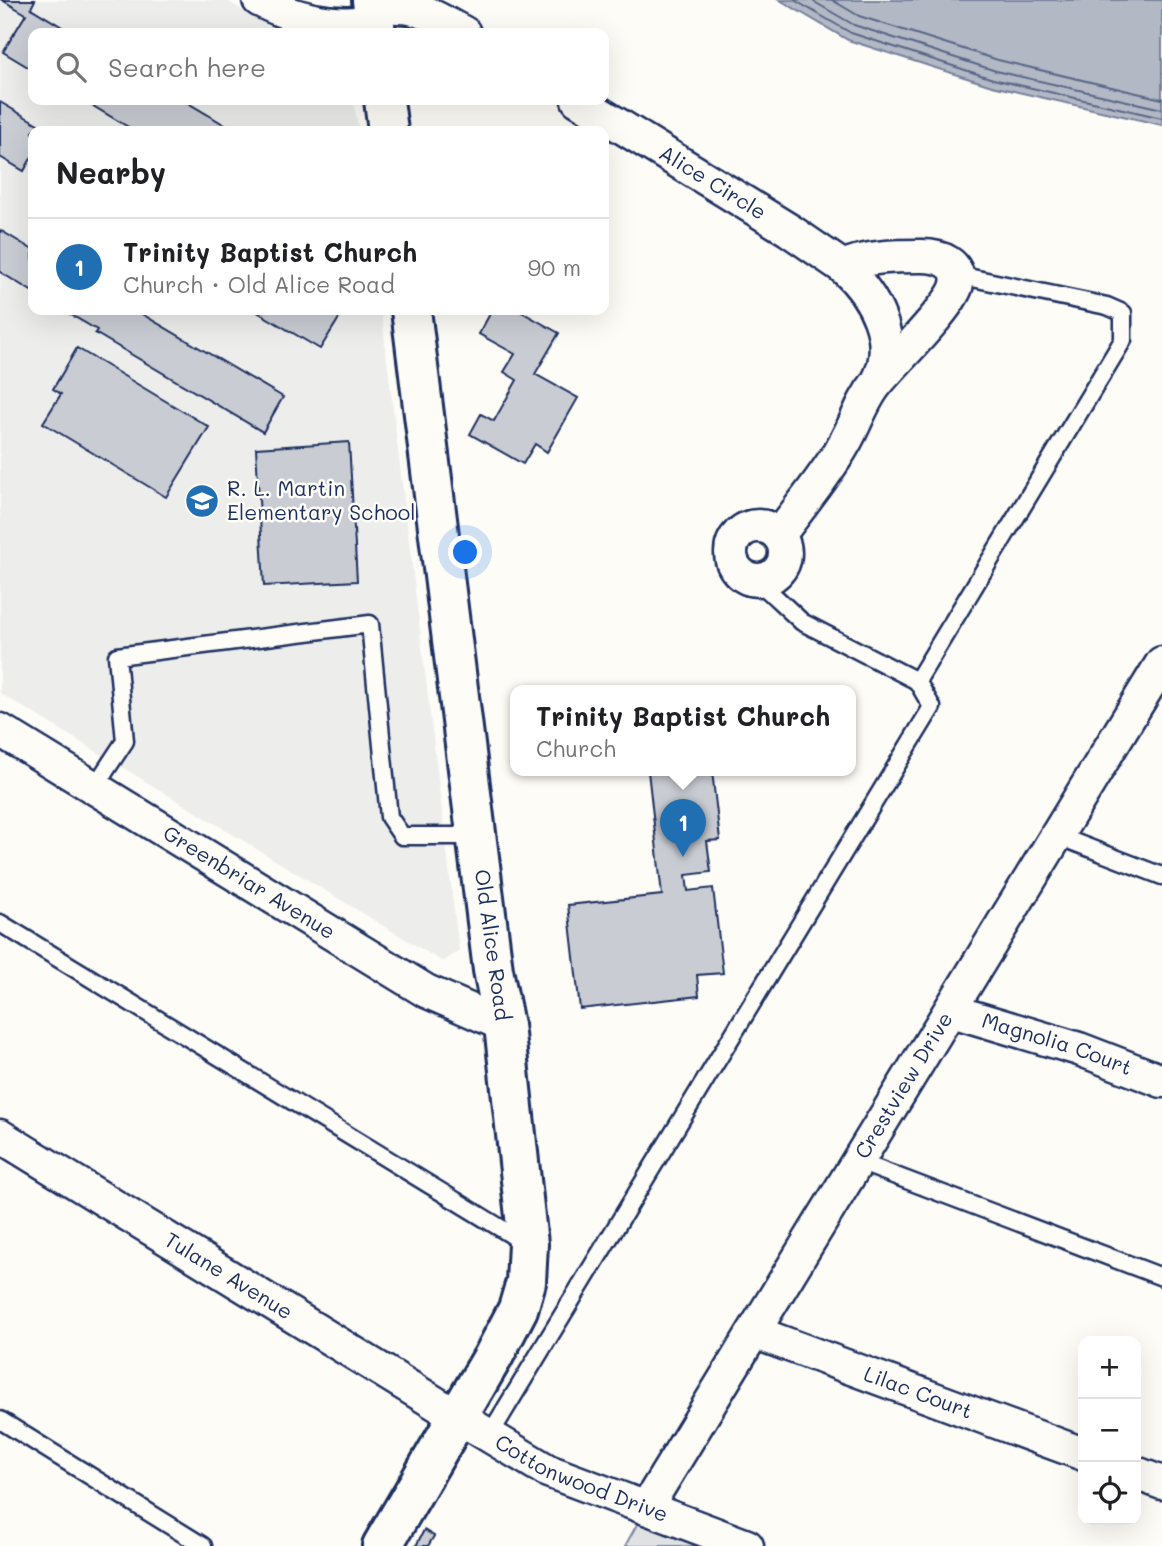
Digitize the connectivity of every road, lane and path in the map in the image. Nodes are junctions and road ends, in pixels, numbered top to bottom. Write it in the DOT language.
graph roads {
  1 [pos="259,0"];
  2 [pos="374,15"];
  3 [pos="454,28"];
  4 [pos="385,105"];
  5 [pos="586,105"];
  6 [pos="387,126"];
  7 [pos="843,268"];
  8 [pos="958,275"];
  9 [pos="412,315"];
  10 [pos="877,382"];
  11 [pos="779,535"];
  12 [pos="758,581"];
  13 [pos="1159,674"];
  14 [pos="916,681"];
  15 [pos="0,730"];
  16 [pos="94,788"];
  17 [pos="476,836"];
  18 [pos="1058,836"];
  19 [pos="1162,876"];
  20 [pos="0,923"];
  21 [pos="952,1011"];
  22 [pos="504,1025"];
  23 [pos="1162,1081"];
  24 [pos="0,1136"];
  25 [pos="859,1162"];
  26 [pos="528,1244"];
  27 [pos="1162,1277"];
  28 [pos="754,1332"];
  29 [pos="0,1420"];
  30 [pos="473,1426"];
  31 [pos="1078,1452"];
  32 [pos="1141,1475"];
  33 [pos="1162,1483"];
  34 [pos="646,1508"];
  35 [pos="203,1546"];
  36 [pos="382,1546"];
  37 [pos="747,1546"];
  1 -- 2 [label="street"];
  2 -- 3 [label="street"];
  4 -- 6 [label="street"];
  5 -- 7 [label="street, Alice Circle"];
  7 -- 8 [label="street"];
  7 -- 10 [label="street, Alice Circle"];
  8 -- 10 [label="street, Alice Circle"];
  8 -- 14 [label="lane"];
  9 -- 17 [label="street, Old Alice Road"];
  10 -- 11 [label="street, Alice Circle"];
  11 -- 12 [label="street"];
  11 -- 12 [label="street"];
  12 -- 14 [label="lane"];
  13 -- 18 [label="street, Crestview Drive"];
  14 -- 30 [label="lane"];
  15 -- 16 [label="street, Greenbriar Avenue"];
  16 -- 17 [label="lane"];
  16 -- 22 [label="street, Greenbriar Avenue"];
  17 -- 22 [label="street, Old Alice Road"];
  18 -- 19 [label="lane"];
  18 -- 21 [label="street, Crestview Drive"];
  20 -- 26 [label="lane"];
  21 -- 23 [label="street, Magnolia Court"];
  21 -- 25 [label="street, Crestview Drive"];
  22 -- 26 [label="street, Old Alice Road"];
  24 -- 30 [label="street, Tulane Avenue"];
  25 -- 27 [label="lane"];
  25 -- 28 [label="street, Crestview Drive"];
  26 -- 30 [label="street, Old Alice Road"];
  28 -- 31 [label="street, Lilac Court"];
  28 -- 34 [label="street, Crestview Drive"];
  29 -- 35 [label="lane"];
  30 -- 34 [label="street, Cottonwood Drive"];
  30 -- 36 [label="street, Old Alice Road"];
  32 -- 33 [label="street"];
  34 -- 37 [label="street, Cottonwood Drive"];
}
